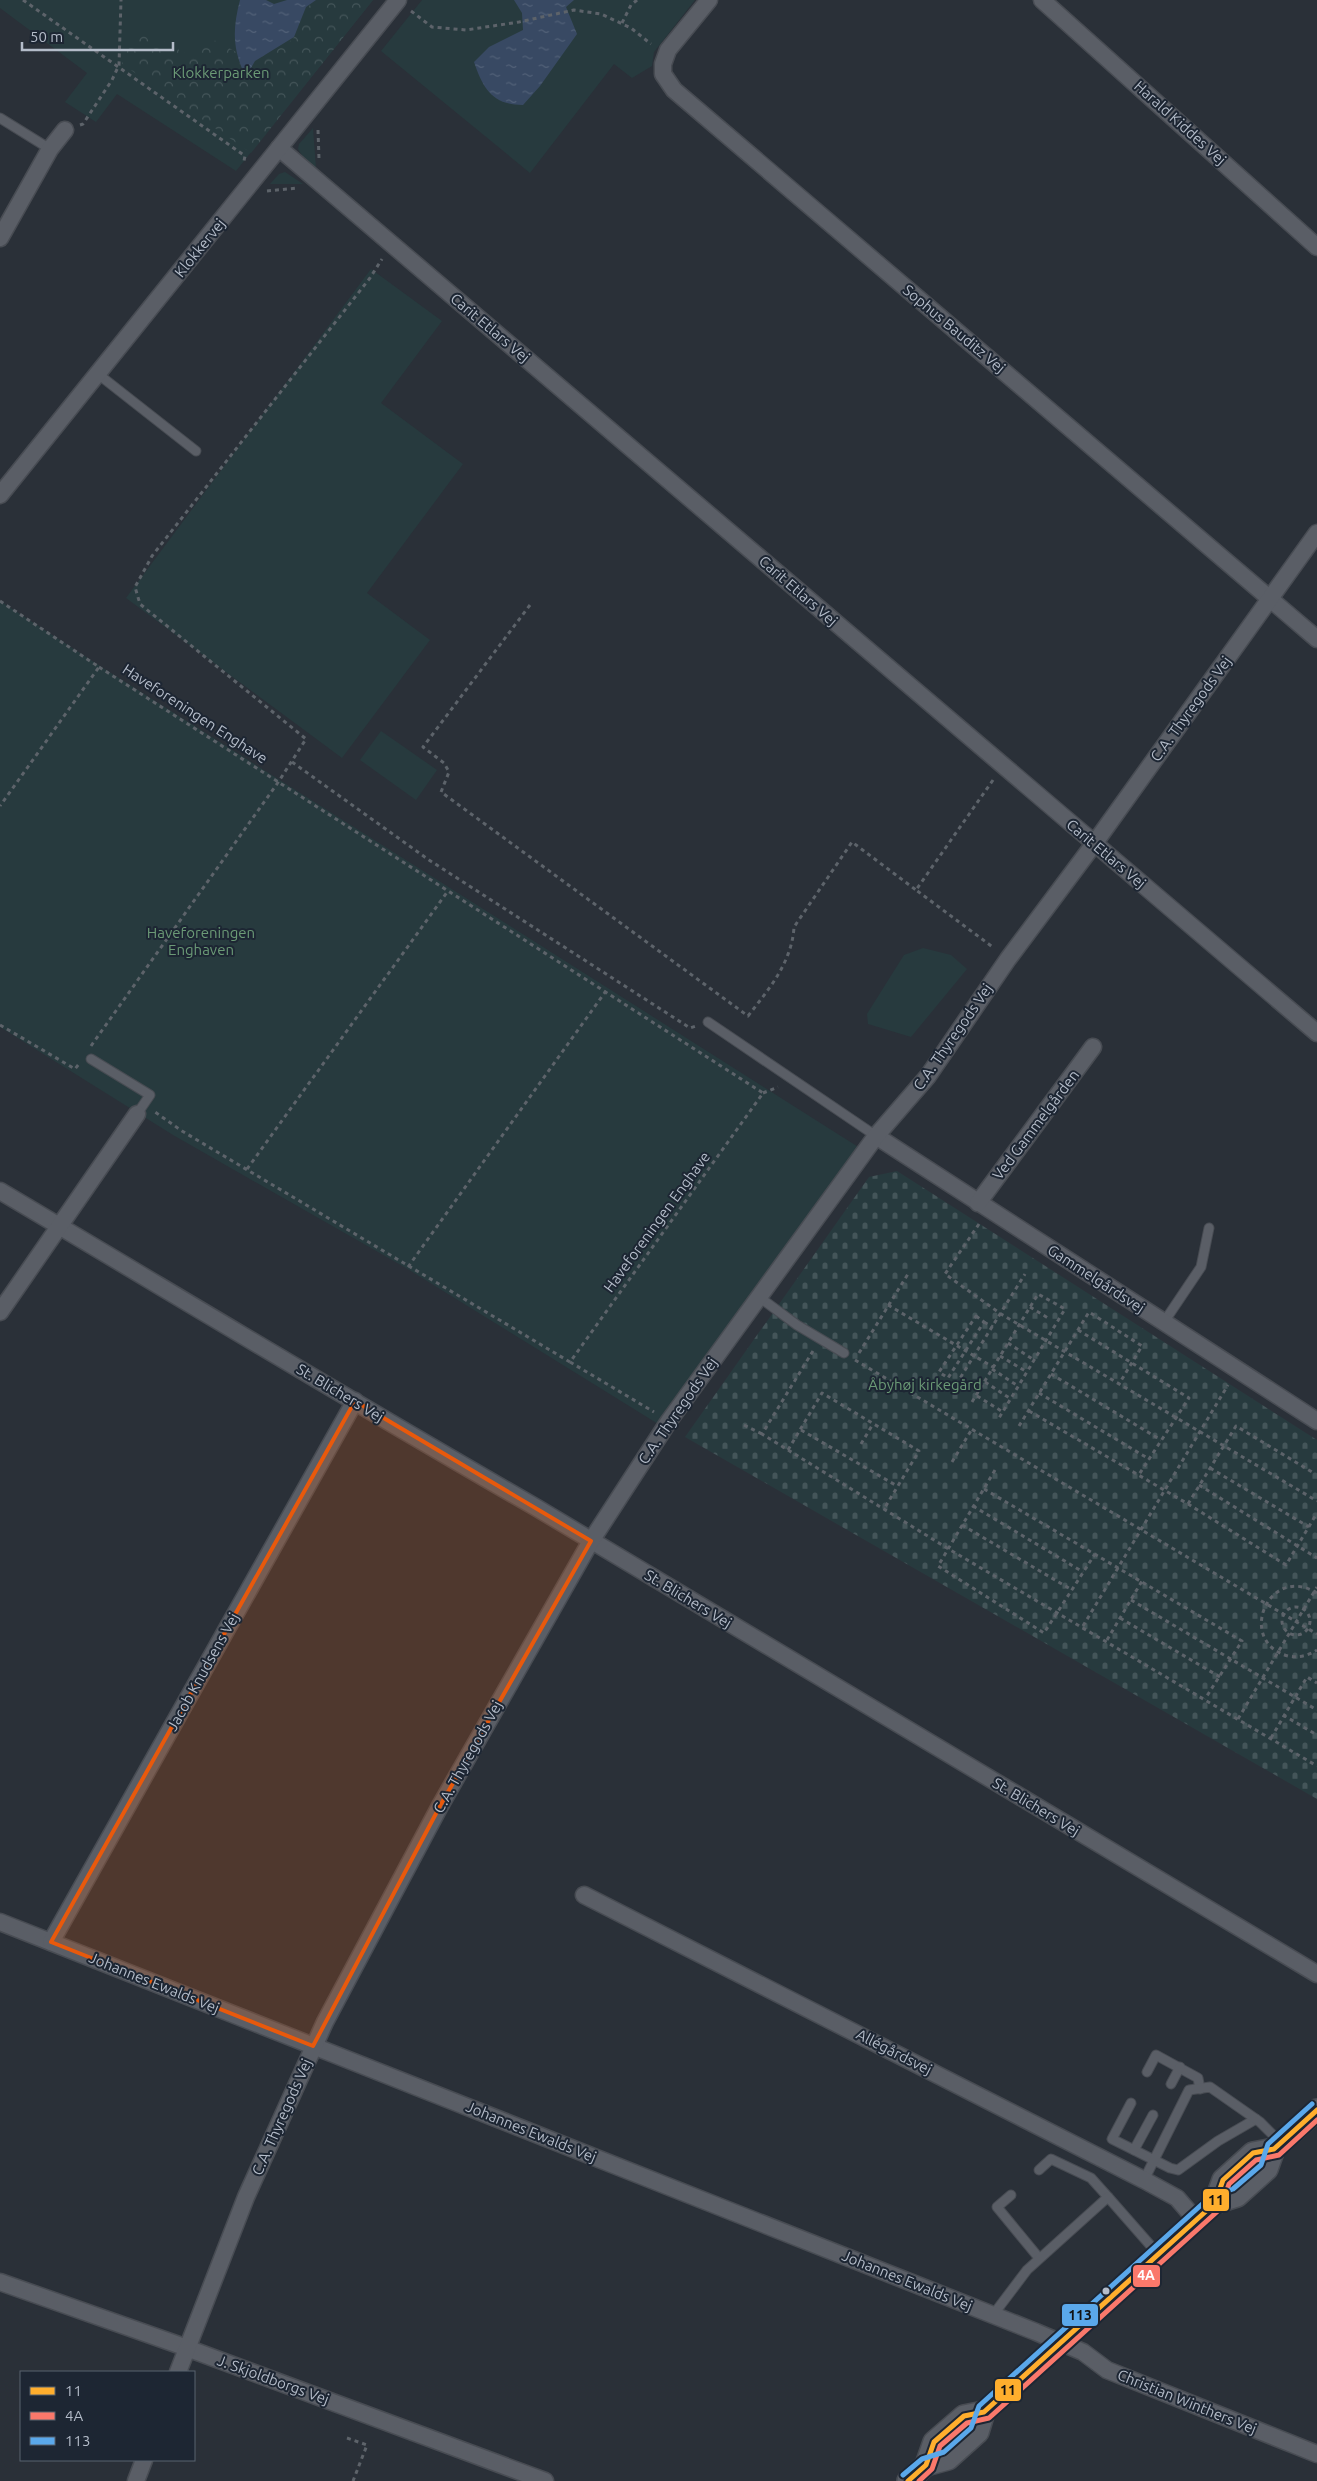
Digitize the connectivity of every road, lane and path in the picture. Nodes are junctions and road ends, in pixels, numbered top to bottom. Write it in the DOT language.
graph roads {
  1 [pos="23,0"];
  2 [pos="121,0"];
  3 [pos="398,0"];
  4 [pos="637,0"];
  5 [pos="709,0"];
  6 [pos="1042,0"];
  7 [pos="622,23"];
  8 [pos="665,55"];
  9 [pos="119,65"];
  10 [pos="0,118"];
  11 [pos="65,130"];
  12 [pos="279,148"];
  13 [pos="50,149"];
  14 [pos="253,182"];
  15 [pos="0,238"];
  16 [pos="394,246"];
  17 [pos="1317,247"];
  18 [pos="98,374"];
  19 [pos="196,452"];
  20 [pos="0,494"];
  21 [pos="1317,534"];
  22 [pos="1270,598"];
  23 [pos="0,601"];
  24 [pos="530,605"];
  25 [pos="1317,639"];
  26 [pos="99,667"];
  27 [pos="292,762"];
  28 [pos="1004,766"];
  29 [pos="279,781"];
  30 [pos="0,806"];
  31 [pos="1094,844"];
  32 [pos="448,890"];
  33 [pos="916,890"];
  34 [pos="1008,959"];
  35 [pos="606,991"];
  36 [pos="708,1022"];
  37 [pos="0,1025"];
  38 [pos="1317,1033"];
  39 [pos="1093,1047"];
  40 [pos="88,1057"];
  41 [pos="140,1110"];
  42 [pos="876,1136"];
  43 [pos="247,1169"];
  44 [pos="0,1191"];
  45 [pos="983,1206"];
  46 [pos="59,1226"];
  47 [pos="1209,1228"];
  48 [pos="408,1267"];
  49 [pos="908,1274"];
  50 [pos="1025,1274"];
  51 [pos="759,1297"];
  52 [pos="888,1305"];
  53 [pos="1030,1308"];
  54 [pos="0,1312"];
  55 [pos="1001,1314"];
  56 [pos="1048,1318"];
  57 [pos="984,1322"];
  58 [pos="1164,1322"];
  59 [pos="1020,1324"];
  60 [pos="993,1327"];
  61 [pos="1078,1330"];
  62 [pos="820,1340"];
  63 [pos="1046,1340"];
  64 [pos="1008,1343"];
  65 [pos="957,1345"];
  66 [pos="966,1351"];
  67 [pos="1065,1352"];
  68 [pos="844,1353"];
  69 [pos="974,1356"];
  70 [pos="1000,1356"];
  71 [pos="854,1360"];
  72 [pos="1034,1360"];
  73 [pos="570,1362"];
  74 [pos="1132,1363"];
  75 [pos="993,1368"];
  76 [pos="1238,1370"];
  77 [pos="1027,1372"];
  78 [pos="1051,1374"];
  79 [pos="985,1382"];
  80 [pos="1119,1384"];
  81 [pos="1018,1386"];
  82 [pos="952,1391"];
  83 [pos="1039,1393"];
  84 [pos="977,1396"];
  85 [pos="1011,1399"];
  86 [pos="355,1401"];
  87 [pos="972,1402"];
  88 [pos="1029,1411"];
  89 [pos="1003,1412"];
  90 [pos="999,1418"];
  91 [pos="1175,1418"];
  92 [pos="669,1421"];
  93 [pos="1317,1421"];
  94 [pos="873,1424"];
  95 [pos="744,1425"];
  96 [pos="1019,1426"];
  97 [pos="972,1429"];
  98 [pos="800,1430"];
  99 [pos="1200,1432"];
  100 [pos="762,1434"];
  101 [pos="1161,1440"];
  102 [pos="861,1444"];
  103 [pos="1223,1446"];
  104 [pos="788,1450"];
  105 [pos="1149,1459"];
  106 [pos="952,1462"];
  107 [pos="1210,1468"];
  108 [pos="995,1470"];
  109 [pos="1312,1472"];
  110 [pos="1138,1476"];
  111 [pos="897,1486"];
  112 [pos="1199,1486"];
  113 [pos="984,1489"];
  114 [pos="1164,1491"];
  115 [pos="1317,1501"];
  116 [pos="1188,1504"];
  117 [pos="974,1506"];
  118 [pos="884,1509"];
  119 [pos="1317,1513"];
  120 [pos="962,1526"];
  121 [pos="1309,1527"];
  122 [pos="1141,1529"];
  123 [pos="591,1541"];
  124 [pos="1297,1546"];
  125 [pos="947,1548"];
  126 [pos="1095,1554"];
  127 [pos="1317,1558"];
  128 [pos="1118,1567"];
  129 [pos="1083,1572"];
  130 [pos="1142,1581"];
  131 [pos="1317,1586"];
  132 [pos="1072,1590"];
  133 [pos="1316,1592"];
  134 [pos="1131,1600"];
  135 [pos="1266,1603"];
  136 [pos="1304,1609"];
  137 [pos="1058,1612"];
  138 [pos="1284,1614"];
  139 [pos="1120,1618"];
  140 [pos="1296,1621"];
  141 [pos="1083,1626"];
  142 [pos="1308,1628"];
  143 [pos="1289,1633"];
  144 [pos="1317,1634"];
  145 [pos="1107,1640"];
  146 [pos="1317,1650"];
  147 [pos="1278,1652"];
  148 [pos="1231,1659"];
  149 [pos="1220,1677"];
  150 [pos="1263,1678"];
  151 [pos="1317,1683"];
  152 [pos="1295,1697"];
  153 [pos="1206,1699"];
  154 [pos="1317,1710"];
  155 [pos="1283,1714"];
  156 [pos="1238,1719"];
  157 [pos="1317,1735"];
  158 [pos="1271,1738"];
  159 [pos="1317,1766"];
  160 [pos="584,1895"];
  161 [pos="0,1922"];
  162 [pos="51,1942"];
  163 [pos="1317,1974"];
  164 [pos="313,2046"];
  165 [pos="1180,2067"];
  166 [pos="1147,2072"];
  167 [pos="1170,2084"];
  168 [pos="1200,2089"];
  169 [pos="1131,2103"];
  170 [pos="1317,2110"];
  171 [pos="1153,2115"];
  172 [pos="1256,2119"];
  173 [pos="1278,2146"];
  174 [pos="1134,2150"];
  175 [pos="1154,2160"];
  176 [pos="1039,2170"];
  177 [pos="1144,2180"];
  178 [pos="1011,2195"];
  179 [pos="1108,2198"];
  180 [pos="1196,2220"];
  181 [pos="1158,2254"];
  182 [pos="1039,2258"];
  183 [pos="0,2282"];
  184 [pos="992,2315"];
  185 [pos="1061,2343"];
  186 [pos="187,2348"];
  187 [pos="178,2371"];
  188 [pos="347,2438"];
  189 [pos="1317,2454"];
  190 [pos="144,2461"];
  191 [pos="136,2481"];
  192 [pos="354,2481"];
  193 [pos="545,2481"];
  194 [pos="908,2481"];
  1 -- 9 [label="path"];
  2 -- 9 [label="path"];
  3 -- 7 [label="path"];
  3 -- 12 [label="street, Klokkervej"];
  4 -- 7 [label="path"];
  5 -- 8 [label="street"];
  6 -- 17 [label="street, Harald Kiddes Vej"];
  7 -- 8 [label="path"];
  8 -- 22 [label="street, Sophus Bauditz Vej"];
  9 -- 11 [label="path"];
  9 -- 14 [label="path"];
  10 -- 13 [label="lane"];
  11 -- 13 [label="street"];
  12 -- 14 [label="street, Klokkervej"];
  12 -- 16 [label="street, Carit Etlars Vej"];
  13 -- 15 [label="street"];
  14 -- 18 [label="street, Klokkervej"];
  16 -- 27 [label="path"];
  16 -- 28 [label="street, Carit Etlars Vej"];
  18 -- 19 [label="lane"];
  18 -- 20 [label="street, Klokkervej"];
  21 -- 22 [label="street, C.A. Thyregods Vej"];
  22 -- 25 [label="street, Sophus Bauditz Vej"];
  22 -- 31 [label="street, C.A. Thyregods Vej"];
  23 -- 26 [label="path, Haveforeningen Enghave"];
  24 -- 33 [label="path"];
  26 -- 29 [label="path, Haveforeningen Enghave"];
  26 -- 30 [label="path, Haveforeningen Enghave"];
  27 -- 29 [label="path"];
  27 -- 36 [label="path"];
  28 -- 31 [label="street, Carit Etlars Vej"];
  28 -- 33 [label="path"];
  29 -- 32 [label="path, Haveforeningen Enghave"];
  29 -- 40 [label="path, Haveforeningen Enghave"];
  31 -- 34 [label="street, C.A. Thyregods Vej"];
  31 -- 38 [label="street, Carit Etlars Vej"];
  32 -- 35 [label="path, Haveforeningen Enghave"];
  32 -- 43 [label="path"];
  33 -- 34 [label="path"];
  34 -- 42 [label="street, C.A. Thyregods Vej"];
  35 -- 48 [label="path"];
  35 -- 73 [label="path, Haveforeningen Enghave"];
  36 -- 42 [label="lane"];
  37 -- 40 [label="path, Haveforeningen Enghave"];
  39 -- 45 [label="street, Ved Gammelgården"];
  40 -- 41 [label="lane"];
  41 -- 43 [label="path"];
  41 -- 46 [label="street"];
  42 -- 45 [label="street, Gammelgårdsvej"];
  42 -- 51 [label="street, C.A. Thyregods Vej"];
  43 -- 48 [label="path"];
  44 -- 46 [label="street, St. Blichers Vej"];
  45 -- 55 [label="path"];
  45 -- 58 [label="street, Gammelgårdsvej"];
  46 -- 54 [label="street"];
  46 -- 86 [label="street, St. Blichers Vej"];
  47 -- 58 [label="lane"];
  48 -- 73 [label="path"];
  49 -- 52 [label="path"];
  50 -- 55 [label="path"];
  51 -- 62 [label="lane"];
  51 -- 92 [label="street, C.A. Thyregods Vej"];
  52 -- 65 [label="path"];
  52 -- 71 [label="path"];
  53 -- 56 [label="path"];
  53 -- 59 [label="path"];
  53 -- 63 [label="path"];
  55 -- 59 [label="path"];
  55 -- 60 [label="path"];
  57 -- 60 [label="path"];
  57 -- 65 [label="path"];
  57 -- 66 [label="path"];
  58 -- 76 [label="street, Gammelgårdsvej"];
  59 -- 63 [label="path"];
  59 -- 64 [label="path"];
  60 -- 69 [label="path"];
  61 -- 67 [label="path"];
  61 -- 74 [label="path"];
  61 -- 74 [label="path"];
  62 -- 68 [label="lane"];
  62 -- 100 [label="path"];
  63 -- 67 [label="path"];
  63 -- 72 [label="path"];
  64 -- 70 [label="path"];
  64 -- 72 [label="path"];
  65 -- 66 [label="path"];
  65 -- 66 [label="path"];
  66 -- 69 [label="path"];
  67 -- 78 [label="path"];
  67 -- 80 [label="path"];
  68 -- 71 [label="path"];
  69 -- 75 [label="path"];
  69 -- 82 [label="path"];
  70 -- 75 [label="path"];
  70 -- 77 [label="path"];
  71 -- 97 [label="path"];
  72 -- 77 [label="path"];
  73 -- 92 [label="path"];
  74 -- 80 [label="path"];
  74 -- 91 [label="path"];
  75 -- 79 [label="path"];
  75 -- 81 [label="path"];
  76 -- 93 [label="street, Gammelgårdsvej"];
  76 -- 99 [label="path"];
  77 -- 81 [label="path"];
  78 -- 83 [label="path"];
  78 -- 101 [label="path"];
  79 -- 84 [label="path"];
  79 -- 85 [label="path"];
  80 -- 91 [label="path"];
  81 -- 85 [label="path"];
  83 -- 88 [label="path"];
  83 -- 105 [label="path"];
  84 -- 87 [label="path"];
  84 -- 89 [label="path"];
  85 -- 89 [label="path"];
  86 -- 123 [label="street, St. Blichers Vej"];
  86 -- 162 [label="street, Jacob Knudsens Vej"];
  88 -- 96 [label="path"];
  88 -- 110 [label="path"];
  89 -- 90 [label="path"];
  91 -- 99 [label="path"];
  91 -- 101 [label="path"];
  92 -- 123 [label="street, C.A. Thyregods Vej"];
  94 -- 98 [label="path"];
  94 -- 102 [label="path"];
  94 -- 111 [label="path"];
  95 -- 100 [label="path"];
  97 -- 106 [label="path"];
  97 -- 122 [label="path"];
  98 -- 104 [label="path"];
  98 -- 111 [label="path"];
  99 -- 103 [label="path"];
  99 -- 114 [label="path"];
  100 -- 104 [label="path"];
  101 -- 105 [label="path"];
  103 -- 107 [label="path"];
  103 -- 109 [label="path"];
  103 -- 115 [label="path"];
  104 -- 118 [label="path"];
  105 -- 110 [label="path"];
  107 -- 112 [label="path"];
  107 -- 121 [label="path"];
  108 -- 113 [label="path"];
  110 -- 114 [label="path"];
  111 -- 118 [label="path"];
  112 -- 116 [label="path"];
  112 -- 124 [label="path"];
  113 -- 117 [label="path"];
  113 -- 126 [label="path"];
  114 -- 116 [label="path"];
  114 -- 122 [label="path"];
  116 -- 124 [label="path"];
  117 -- 120 [label="path"];
  117 -- 129 [label="path"];
  118 -- 125 [label="path"];
  119 -- 121 [label="path"];
  120 -- 125 [label="path"];
  120 -- 132 [label="path"];
  121 -- 124 [label="path"];
  122 -- 128 [label="path"];
  122 -- 135 [label="path"];
  123 -- 163 [label="street, St. Blichers Vej"];
  123 -- 164 [label="street, C.A. Thyregods Vej"];
  124 -- 127 [label="path"];
  125 -- 137 [label="path"];
  125 -- 137 [label="path"];
  126 -- 128 [label="path"];
  126 -- 129 [label="path"];
  128 -- 130 [label="path"];
  128 -- 141 [label="path"];
  129 -- 132 [label="path"];
  130 -- 134 [label="path"];
  130 -- 148 [label="path"];
  131 -- 133 [label="path"];
  132 -- 137 [label="path"];
  133 -- 135 [label="path"];
  133 -- 136 [label="path"];
  134 -- 139 [label="path"];
  134 -- 148 [label="path"];
  135 -- 138 [label="path"];
  135 -- 147 [label="path"];
  136 -- 138 [label="path"];
  136 -- 140 [label="path"];
  136 -- 142 [label="path"];
  137 -- 141 [label="path"];
  138 -- 140 [label="path"];
  138 -- 143 [label="path"];
  139 -- 145 [label="path"];
  139 -- 149 [label="path"];
  140 -- 142 [label="path"];
  140 -- 143 [label="path"];
  141 -- 145 [label="path"];
  142 -- 143 [label="path"];
  142 -- 144 [label="path"];
  143 -- 147 [label="path"];
  145 -- 153 [label="path"];
  146 -- 147 [label="path"];
  147 -- 150 [label="path"];
  148 -- 149 [label="path"];
  148 -- 150 [label="path"];
  149 -- 153 [label="path"];
  150 -- 152 [label="path"];
  150 -- 156 [label="path"];
  151 -- 152 [label="path"];
  152 -- 154 [label="path"];
  152 -- 155 [label="path"];
  153 -- 156 [label="path"];
  155 -- 157 [label="path"];
  155 -- 158 [label="path"];
  156 -- 158 [label="path"];
  158 -- 159 [label="path"];
  160 -- 177 [label="street, Allégårdsvej"];
  161 -- 162 [label="street, Johannes Ewalds Vej"];
  162 -- 164 [label="street, Johannes Ewalds Vej"];
  164 -- 184 [label="street, Johannes Ewalds Vej"];
  164 -- 186 [label="street, C.A. Thyregods Vej"];
  165 -- 166 [label="lane"];
  165 -- 167 [label="lane"];
  165 -- 168 [label="lane"];
  168 -- 172 [label="lane"];
  168 -- 175 [label="lane"];
  169 -- 174 [label="lane"];
  170 -- 173 [label="street"];
  171 -- 174 [label="lane"];
  172 -- 173 [label="lane"];
  172 -- 175 [label="lane"];
  173 -- 180 [label="street"];
  174 -- 175 [label="lane"];
  175 -- 177 [label="lane"];
  176 -- 179 [label="lane"];
  177 -- 180 [label="street, Allégårdsvej"];
  178 -- 182 [label="lane"];
  179 -- 181 [label="lane"];
  179 -- 182 [label="lane"];
  180 -- 181 [label="street"];
  181 -- 185 [label="street"];
  182 -- 184 [label="lane"];
  183 -- 186 [label="street, J. Skjoldborgs Vej"];
  184 -- 185 [label="street, Johannes Ewalds Vej"];
  185 -- 189 [label="street, Christian Winthers Vej"];
  185 -- 194 [label="street"];
  186 -- 187 [label="street, C.A. Thyregods Vej"];
  186 -- 193 [label="street, J. Skjoldborgs Vej"];
  188 -- 192 [label="path"];
  190 -- 191 [label="street"];
}
